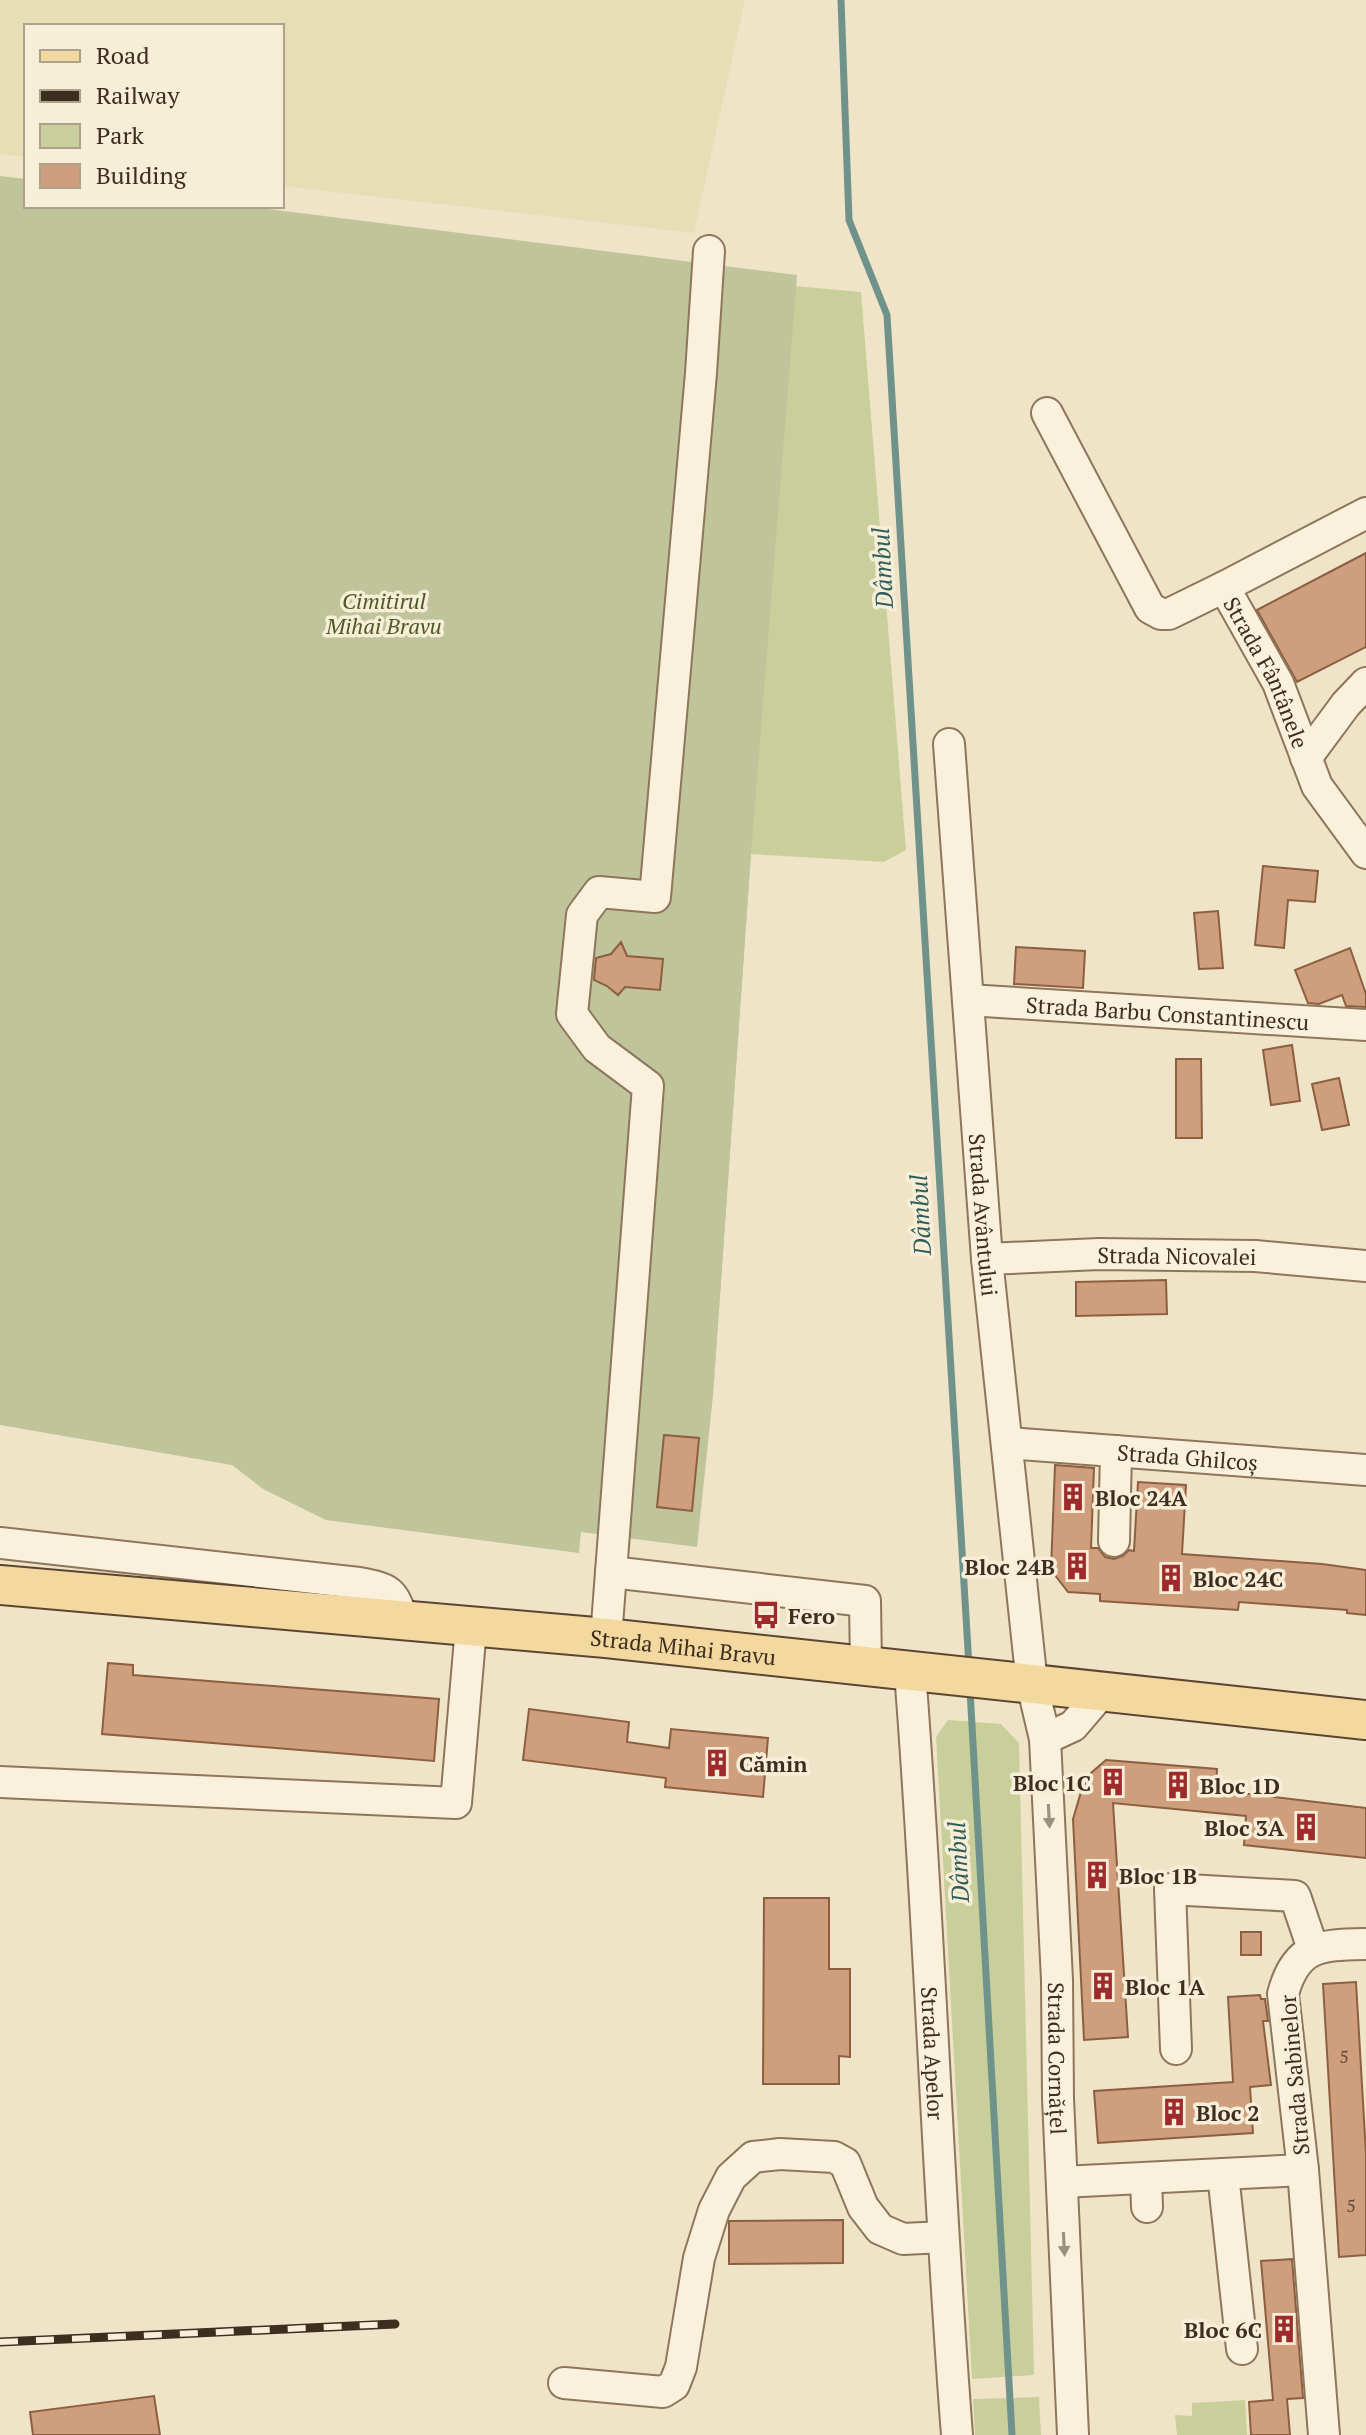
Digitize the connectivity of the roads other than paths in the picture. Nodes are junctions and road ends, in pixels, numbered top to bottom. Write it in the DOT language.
graph roads {
  1 [pos="709,251"];
  2 [pos="1047,413"];
  3 [pos="1366,513"];
  4 [pos="1224,587"];
  5 [pos="1366,683"];
  6 [pos="949,744"];
  7 [pos="1306,758"];
  8 [pos="1366,853"];
  9 [pos="968,1000"];
  10 [pos="1366,1025"];
  11 [pos="987,1259"];
  12 [pos="1366,1266"];
  13 [pos="1008,1443"];
  14 [pos="1116,1451"];
  15 [pos="1366,1470"];
  16 [pos="1114,1541"];
  17 [pos="0,1543"];
  18 [pos="611,1572"];
  19 [pos="0,1585"];
  20 [pos="403,1621"];
  21 [pos="471,1627"];
  22 [pos="606,1638"];
  23 [pos="866,1667"];
  24 [pos="910,1672"];
  25 [pos="1020,1683"];
  26 [pos="1103,1691"];
  27 [pos="1366,1720"];
  28 [pos="1045,1739"];
  29 [pos="0,1782"];
  30 [pos="1366,1944"];
  31 [pos="1313,1949"];
  32 [pos="1176,2049"];
  33 [pos="1303,2170"];
  34 [pos="1223,2174"];
  35 [pos="1062,2182"];
  36 [pos="943,2237"];
  37 [pos="1242,2349"];
  38 [pos="564,2383"];
  39 [pos="957,2435"];
  40 [pos="1073,2435"];
  41 [pos="1324,2435"];
  1 -- 18 [label="street"];
  2 -- 4 [label="street"];
  3 -- 4 [label="street, Strada Fântânele"];
  4 -- 7 [label="street, Strada Fântânele"];
  5 -- 7 [label="street"];
  6 -- 9 [label="street, Strada Avântului"];
  7 -- 8 [label="street, Strada Fântânele"];
  9 -- 10 [label="street, Strada Barbu Constantinescu"];
  9 -- 11 [label="street, Strada Avântului"];
  11 -- 12 [label="street, Strada Nicovalei"];
  11 -- 13 [label="street, Strada Avântului"];
  13 -- 14 [label="street, Strada Ghilcoș"];
  13 -- 25 [label="street, Strada Avântului"];
  14 -- 15 [label="street, Strada Ghilcoș"];
  14 -- 16 [label="street"];
  17 -- 20 [label="street"];
  18 -- 22 [label="street"];
  18 -- 23 [label="street"];
  19 -- 20 [label="main road, Strada Mihai Bravu"];
  20 -- 21 [label="main road, Strada Mihai Bravu"];
  21 -- 22 [label="main road, Strada Mihai Bravu"];
  21 -- 29 [label="street"];
  22 -- 23 [label="main road, Strada Mihai Bravu"];
  23 -- 24 [label="main road, Strada Mihai Bravu"];
  24 -- 25 [label="main road, Strada Mihai Bravu"];
  24 -- 36 [label="street, Strada Apelor"];
  25 -- 26 [label="main road, Strada Mihai Bravu"];
  25 -- 28 [label="street, Strada Cornățel"];
  26 -- 27 [label="main road, Strada Mihai Bravu"];
  26 -- 28 [label="street"];
  28 -- 35 [label="street, Strada Cornățel, one-way"];
  30 -- 31 [label="street"];
  31 -- 32 [label="street"];
  31 -- 33 [label="street, Strada Sabinelor"];
  33 -- 34 [label="street, Strada Sabinelor"];
  33 -- 41 [label="street, Strada Sabinelor"];
  34 -- 35 [label="street, Strada Sabinelor"];
  34 -- 37 [label="street"];
  35 -- 40 [label="street, Strada Cornățel, one-way"];
  36 -- 38 [label="street"];
  36 -- 39 [label="street, Strada Apelor"];
}
